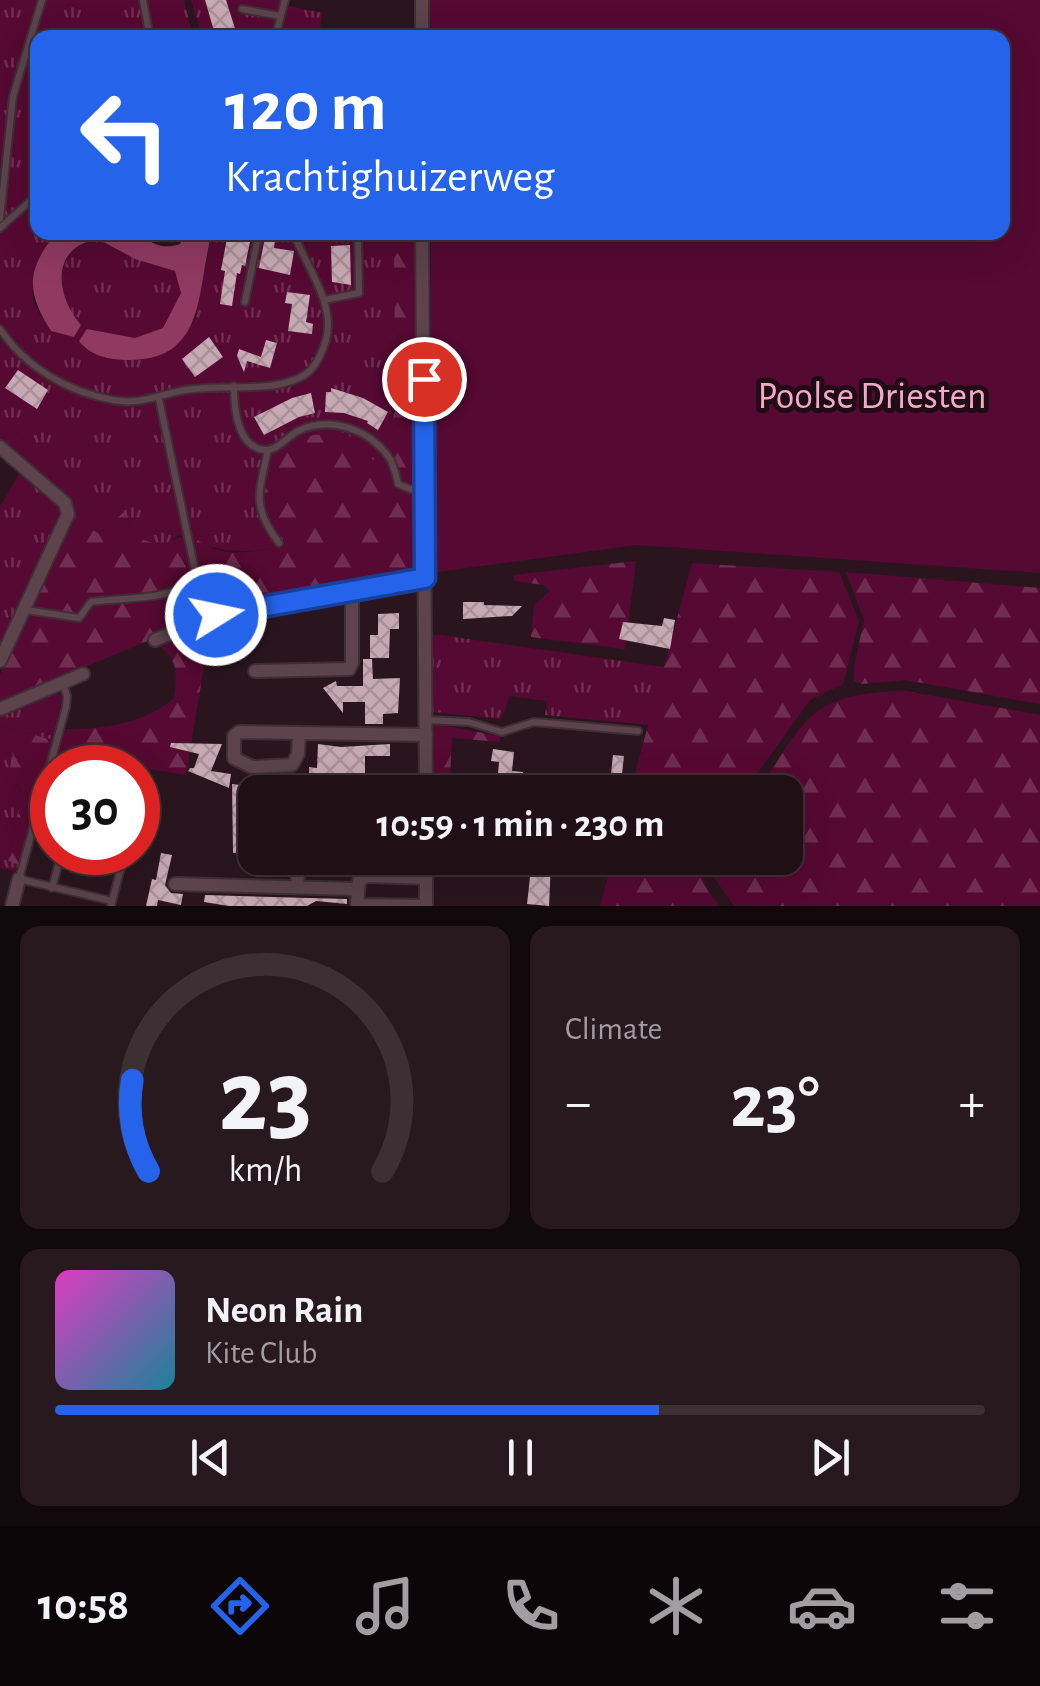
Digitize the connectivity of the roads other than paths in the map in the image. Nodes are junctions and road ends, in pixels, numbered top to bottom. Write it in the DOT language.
graph roads {
  1 [pos="42,0"];
  2 [pos="143,0"];
  3 [pos="286,0"];
  4 [pos="422,0"];
  5 [pos="242,9"];
  6 [pos="280,16"];
  7 [pos="33,30"];
  8 [pos="149,30"];
  9 [pos="276,30"];
  10 [pos="422,30"];
  11 [pos="30,40"];
  12 [pos="4,149"];
  13 [pos="30,201"];
  14 [pos="0,218"];
  15 [pos="0,228"];
  16 [pos="257,240"];
  17 [pos="297,240"];
  18 [pos="358,240"];
  19 [pos="422,240"];
  20 [pos="324,300"];
  21 [pos="245,302"];
  22 [pos="0,329"];
  23 [pos="234,386"];
  24 [pos="159,398"];
  25 [pos="0,447"];
  26 [pos="268,450"];
  27 [pos="426,489"];
  28 [pos="278,543"];
  29 [pos="425,578"];
  30 [pos="352,591"];
  31 [pos="24,610"];
  32 [pos="155,640"];
  33 [pos="0,661"];
  34 [pos="255,671"];
  35 [pos="83,674"];
  36 [pos="63,683"];
  37 [pos="0,709"];
  38 [pos="426,728"];
  39 [pos="638,730"];
  40 [pos="299,736"];
  41 [pos="426,775"];
  42 [pos="56,875"];
  43 [pos="119,875"];
  44 [pos="298,875"];
  45 [pos="426,878"];
  46 [pos="19,879"];
  47 [pos="175,884"];
  48 [pos="297,887"];
  49 [pos="52,888"];
  50 [pos="356,889"];
  51 [pos="111,904"];
  52 [pos="12,906"];
  53 [pos="426,906"];
  1 -- 7 [label="lane"];
  2 -- 8 [label="lane"];
  3 -- 6 [label="lane"];
  4 -- 10 [label="street"];
  5 -- 6 [label="lane"];
  6 -- 9 [label="lane"];
  11 -- 12 [label="lane"];
  12 -- 14 [label="lane"];
  13 -- 15 [label="lane"];
  16 -- 21 [label="lane"];
  17 -- 20 [label="lane"];
  18 -- 20 [label="lane"];
  19 -- 27 [label="street"];
  20 -- 23 [label="lane"];
  22 -- 24 [label="lane"];
  23 -- 24 [label="lane"];
  23 -- 26 [label="lane"];
  24 -- 31 [label="lane"];
  25 -- 31 [label="street"];
  26 -- 27 [label="lane"];
  26 -- 28 [label="lane"];
  27 -- 29 [label="street"];
  29 -- 30 [label="street"];
  29 -- 38 [label="street"];
  30 -- 32 [label="street"];
  30 -- 34 [label="street"];
  31 -- 33 [label="street"];
  35 -- 36 [label="street"];
  36 -- 37 [label="street"];
  36 -- 46 [label="lane"];
  38 -- 39 [label="lane"];
  38 -- 40 [label="street"];
  38 -- 41 [label="street"];
  40 -- 40 [label="street"];
  42 -- 49 [label="lane"];
  43 -- 51 [label="lane"];
  44 -- 48 [label="street"];
  45 -- 50 [label="street"];
  45 -- 53 [label="street"];
  46 -- 49 [label="lane"];
  46 -- 52 [label="street"];
  47 -- 48 [label="street"];
  48 -- 50 [label="street"];
  49 -- 51 [label="lane"];
  50 -- 53 [label="street"];
}
